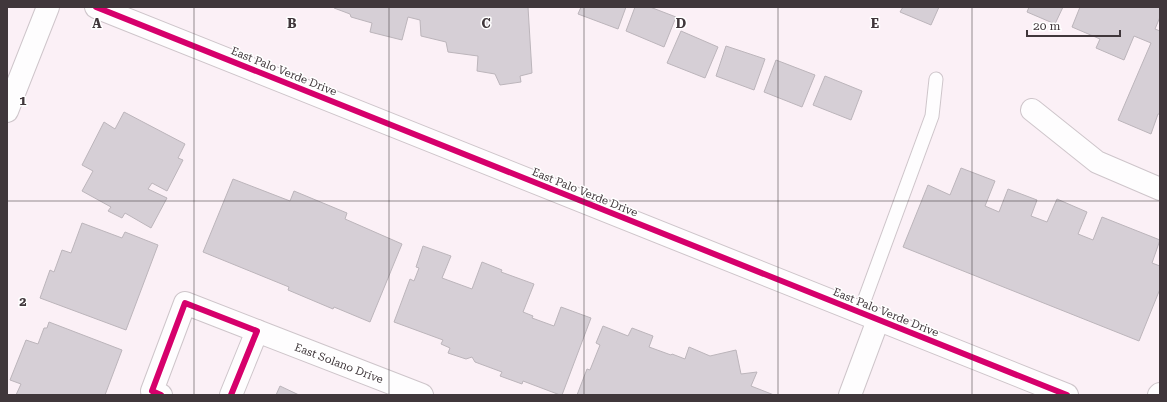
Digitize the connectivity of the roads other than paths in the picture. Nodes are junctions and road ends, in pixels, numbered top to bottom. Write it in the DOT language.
graph roads {
  1 [pos="48,7"];
  2 [pos="96,7"];
  3 [pos="936,78"];
  4 [pos="1032,110"];
  5 [pos="7,111"];
  6 [pos="1160,189"];
  7 [pos="869,316"];
  8 [pos="257,331"];
  9 [pos="161,395"];
  10 [pos="231,395"];
  11 [pos="422,395"];
  12 [pos="850,395"];
  13 [pos="1067,395"];
  1 -- 5 [label="street"];
  2 -- 7 [label="street, East Palo Verde Drive"];
  3 -- 7 [label="lane"];
  4 -- 6 [label="street"];
  7 -- 12 [label="street"];
  7 -- 13 [label="street, East Palo Verde Drive"];
  8 -- 9 [label="street, East Solano Drive"];
  8 -- 10 [label="street"];
  8 -- 11 [label="street, East Solano Drive"];
}
